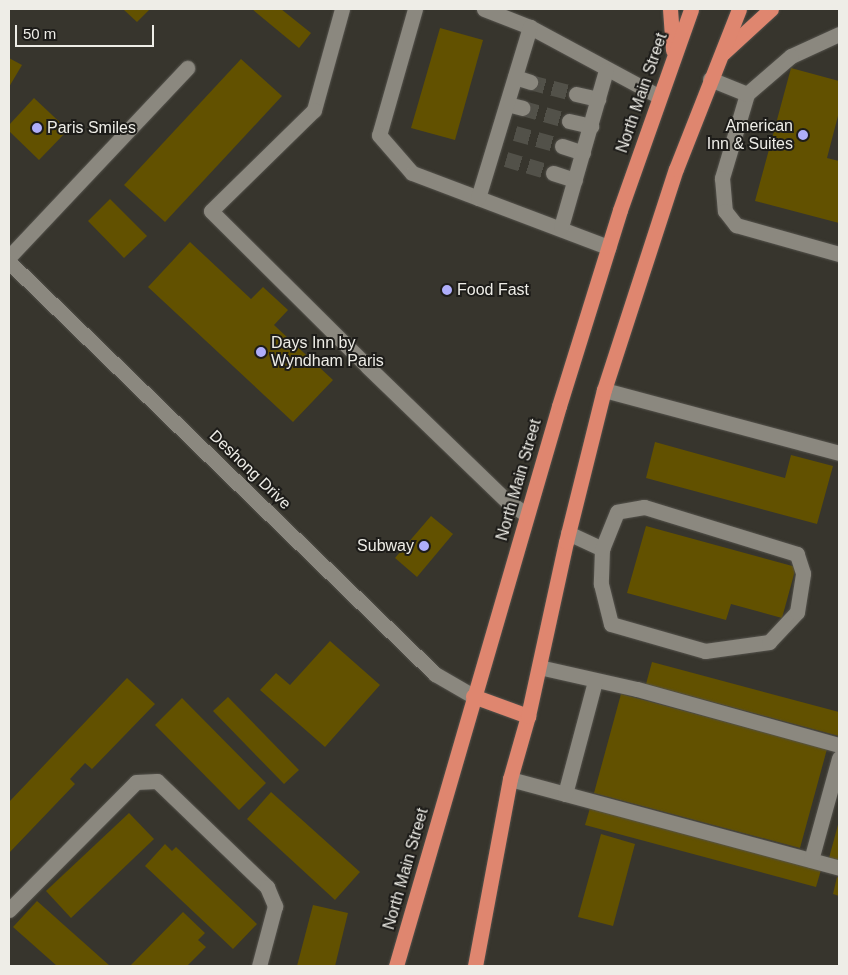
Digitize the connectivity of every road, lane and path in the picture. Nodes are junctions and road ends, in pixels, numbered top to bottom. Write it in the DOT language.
graph roads {
  1 [pos="342,9"];
  2 [pos="415,9"];
  3 [pos="484,9"];
  4 [pos="670,9"];
  5 [pos="691,9"];
  6 [pos="739,9"];
  7 [pos="770,9"];
  8 [pos="530,27"];
  9 [pos="839,34"];
  10 [pos="673,54"];
  11 [pos="717,59"];
  12 [pos="187,68"];
  13 [pos="606,70"];
  14 [pos="515,77"];
  15 [pos="710,79"];
  16 [pos="530,82"];
  17 [pos="576,94"];
  18 [pos="746,94"];
  19 [pos="658,96"];
  20 [pos="598,99"];
  21 [pos="507,104"];
  22 [pos="523,108"];
  23 [pos="569,122"];
  24 [pos="591,126"];
  25 [pos="500,129"];
  26 [pos="515,133"];
  27 [pos="562,146"];
  28 [pos="583,153"];
  29 [pos="491,156"];
  30 [pos="506,160"];
  31 [pos="554,173"];
  32 [pos="575,180"];
  33 [pos="478,198"];
  34 [pos="561,227"];
  35 [pos="608,247"];
  36 [pos="839,254"];
  37 [pos="9,256"];
  38 [pos="9,262"];
  39 [pos="604,390"];
  40 [pos="839,453"];
  41 [pos="527,515"];
  42 [pos="568,533"];
  43 [pos="602,549"];
  44 [pos="539,667"];
  45 [pos="595,681"];
  46 [pos="473,696"];
  47 [pos="528,716"];
  48 [pos="839,745"];
  49 [pos="839,758"];
  50 [pos="510,779"];
  51 [pos="565,794"];
  52 [pos="811,860"];
  53 [pos="839,868"];
  54 [pos="9,910"];
  55 [pos="260,966"];
  56 [pos="396,966"];
  57 [pos="475,966"];
  1 -- 41 [label="street"];
  2 -- 33 [label="street"];
  3 -- 8 [label="street"];
  4 -- 10 [label="highway"];
  5 -- 10 [label="highway, North Main Street"];
  6 -- 11 [label="highway"];
  7 -- 11 [label="highway"];
  8 -- 13 [label="street"];
  8 -- 14 [label="street"];
  9 -- 18 [label="street"];
  10 -- 19 [label="highway, North Main Street"];
  11 -- 15 [label="highway"];
  12 -- 37 [label="street"];
  13 -- 19 [label="street"];
  13 -- 20 [label="street"];
  14 -- 16 [label="street"];
  14 -- 21 [label="street"];
  15 -- 18 [label="street"];
  15 -- 39 [label="highway"];
  17 -- 20 [label="street"];
  18 -- 36 [label="street"];
  19 -- 35 [label="highway, North Main Street"];
  20 -- 24 [label="street"];
  21 -- 22 [label="street"];
  21 -- 25 [label="street"];
  23 -- 24 [label="street"];
  24 -- 28 [label="street"];
  25 -- 26 [label="street"];
  25 -- 29 [label="street"];
  27 -- 28 [label="street"];
  28 -- 32 [label="street"];
  29 -- 30 [label="street"];
  29 -- 33 [label="street"];
  31 -- 32 [label="street"];
  32 -- 34 [label="street"];
  33 -- 34 [label="street"];
  34 -- 35 [label="street"];
  35 -- 41 [label="highway, North Main Street"];
  38 -- 46 [label="street, Deshong Drive"];
  39 -- 40 [label="street"];
  39 -- 42 [label="highway"];
  41 -- 46 [label="highway, North Main Street"];
  42 -- 43 [label="street"];
  42 -- 44 [label="highway"];
  43 -- 43 [label="street"];
  44 -- 45 [label="street"];
  44 -- 47 [label="highway"];
  45 -- 48 [label="street"];
  45 -- 51 [label="street"];
  46 -- 47 [label="highway"];
  46 -- 56 [label="highway, North Main Street"];
  47 -- 50 [label="highway"];
  49 -- 52 [label="street"];
  50 -- 51 [label="street"];
  50 -- 57 [label="highway"];
  51 -- 52 [label="street"];
  52 -- 53 [label="street"];
  54 -- 55 [label="street"];
}
